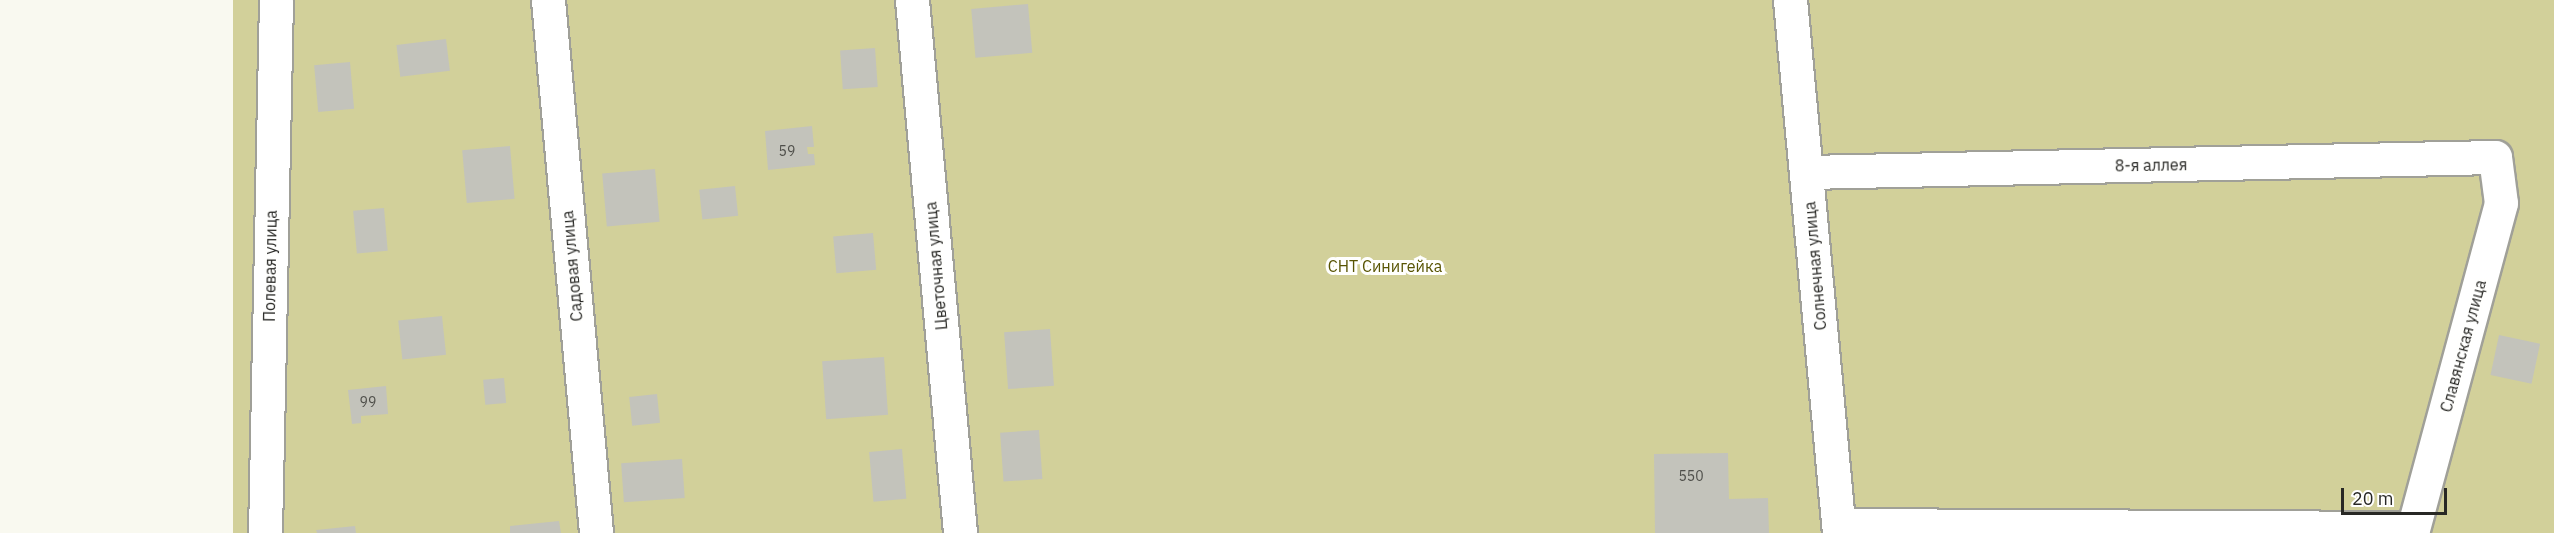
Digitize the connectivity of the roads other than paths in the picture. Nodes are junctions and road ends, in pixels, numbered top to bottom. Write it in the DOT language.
graph roads {
  1 [pos="276,0"];
  2 [pos="548,0"];
  3 [pos="912,0"];
  4 [pos="1790,0"];
  5 [pos="2495,157"];
  6 [pos="1807,172"];
  7 [pos="1839,529"];
  8 [pos="2413,531"];
  9 [pos="265,533"];
  10 [pos="596,533"];
  11 [pos="960,533"];
  1 -- 9 [label="street, Полевая улица"];
  2 -- 10 [label="street, Садовая улица"];
  3 -- 11 [label="street, Цветочная улица"];
  4 -- 6 [label="street, Солнечная улица"];
  5 -- 6 [label="street, 8-я аллея"];
  5 -- 8 [label="street, Славянская улица"];
  6 -- 7 [label="street, Солнечная улица"];
  7 -- 8 [label="street"];
}
